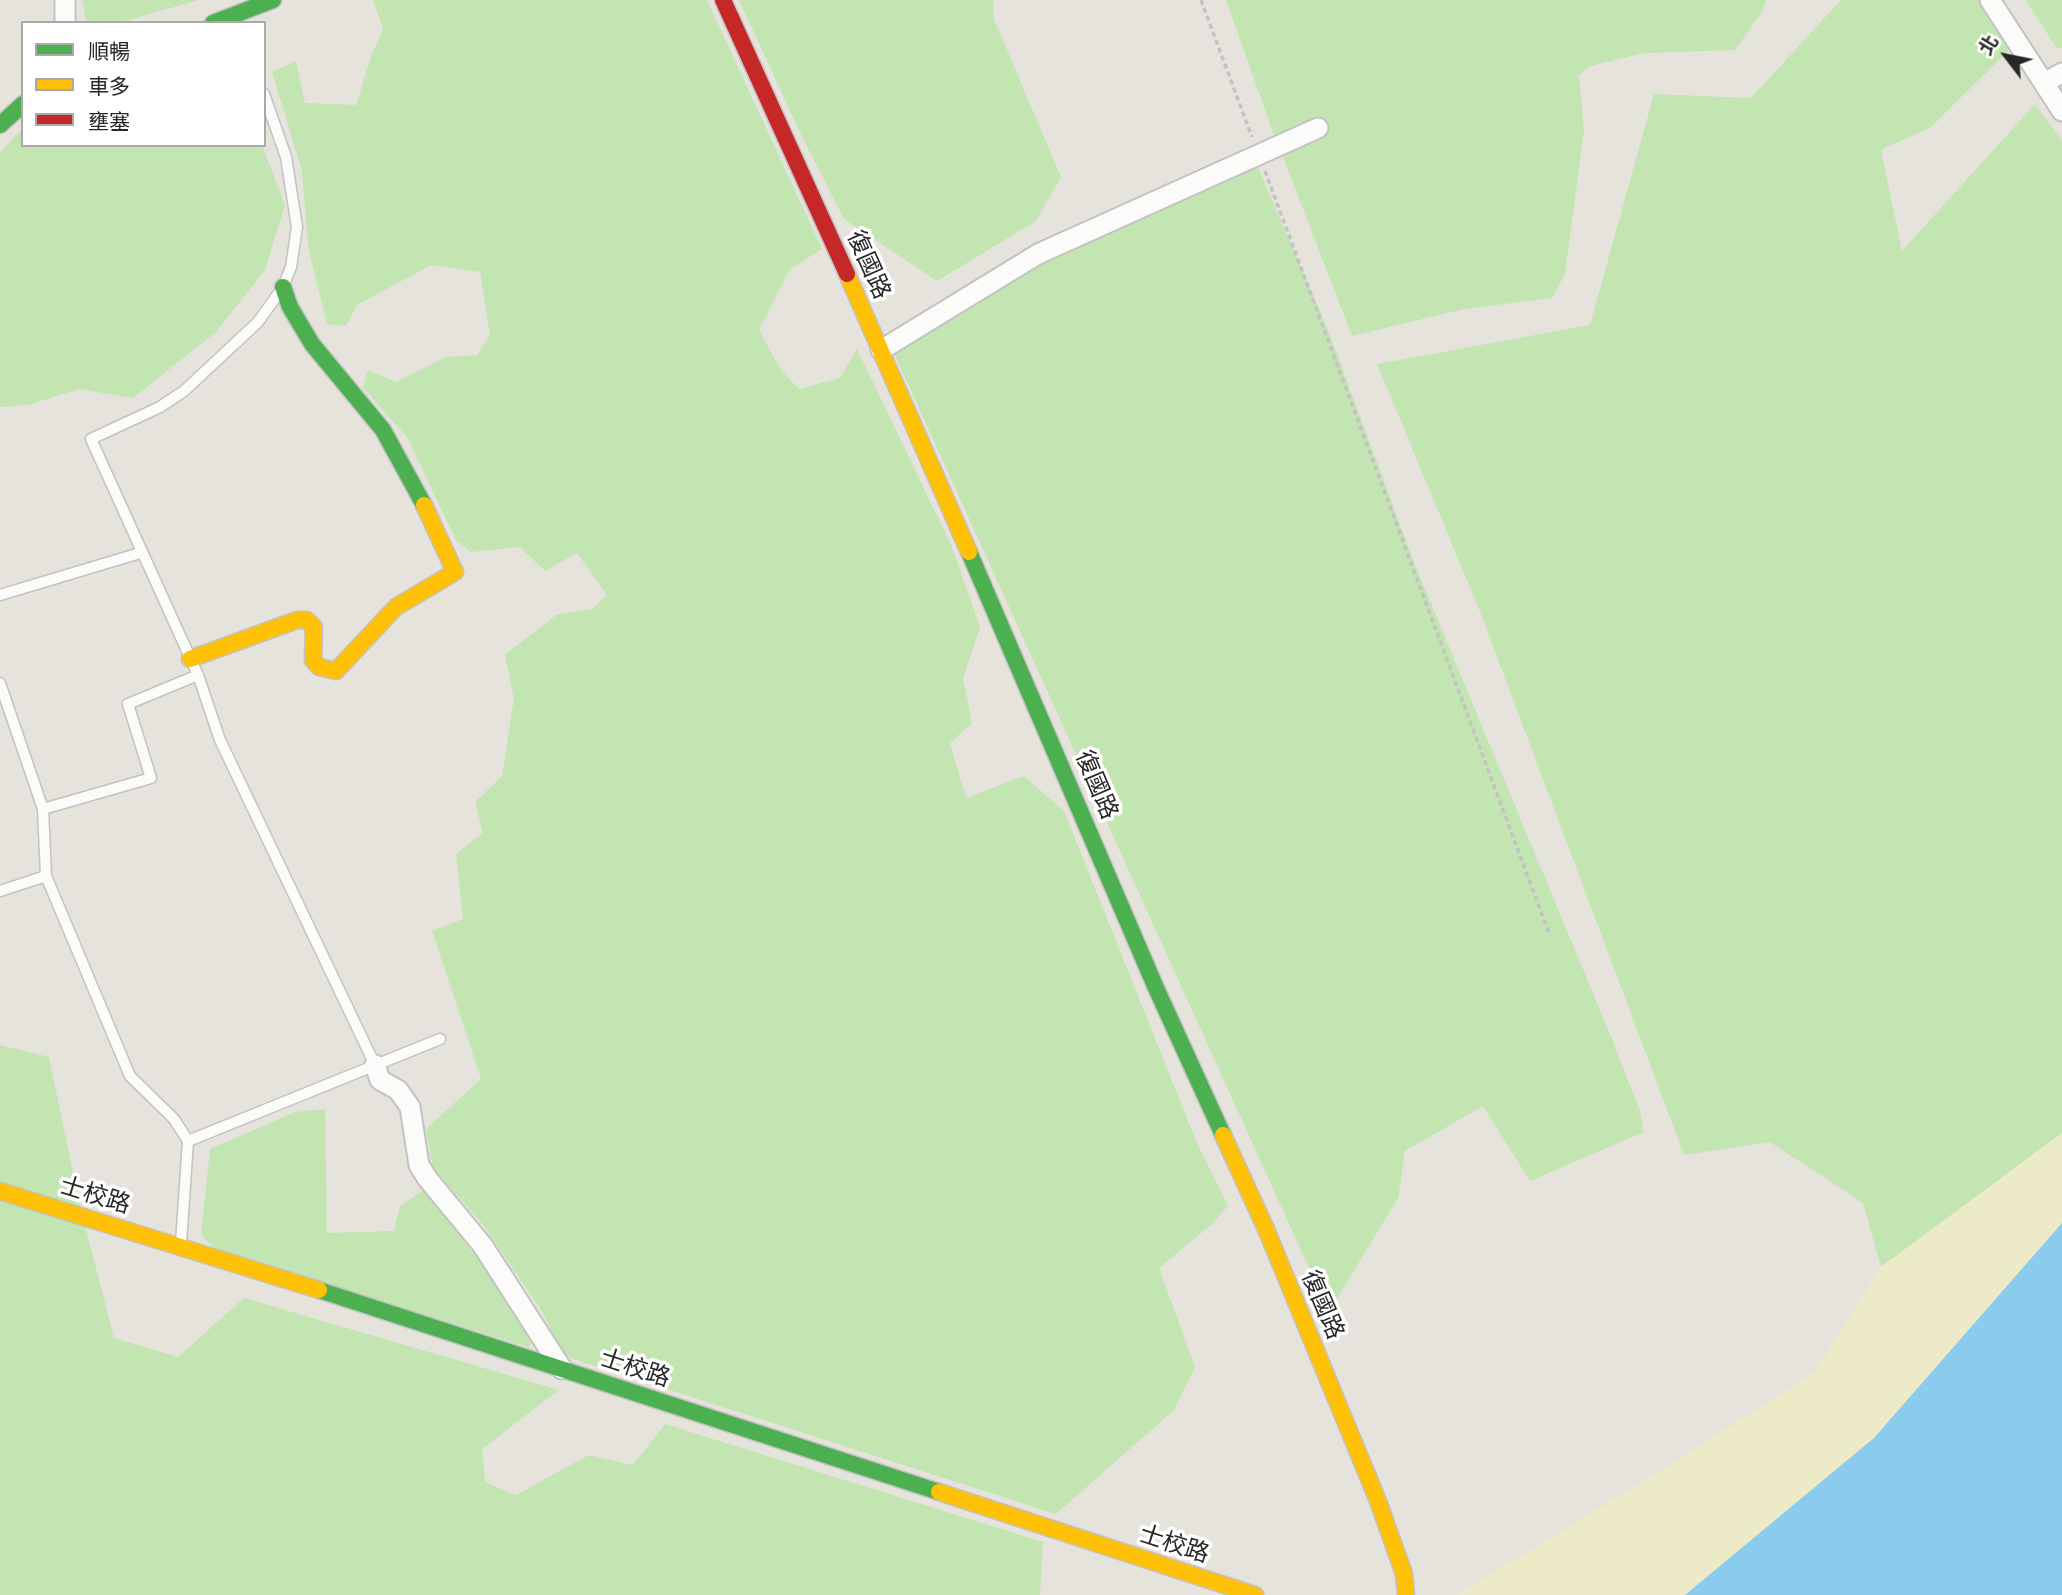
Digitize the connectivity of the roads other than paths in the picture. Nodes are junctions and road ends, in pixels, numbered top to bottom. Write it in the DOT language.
graph roads {
  1 [pos="65,0"];
  2 [pos="273,0"];
  3 [pos="723,0"];
  4 [pos="1990,0"];
  5 [pos="233,19"];
  6 [pos="65,21"];
  7 [pos="2062,73"];
  8 [pos="2044,83"];
  9 [pos="266,100"];
  10 [pos="21,106"];
  11 [pos="2062,111"];
  12 [pos="0,125"];
  13 [pos="1318,128"];
  14 [pos="283,287"];
  15 [pos="881,350"];
  16 [pos="140,553"];
  17 [pos="0,596"];
  18 [pos="190,659"];
  19 [pos="198,675"];
  20 [pos="0,683"];
  21 [pos="43,809"];
  22 [pos="46,876"];
  23 [pos="0,891"];
  24 [pos="440,1039"];
  25 [pos="375,1065"];
  26 [pos="188,1141"];
  27 [pos="0,1191"];
  28 [pos="180,1245"];
  29 [pos="562,1369"];
  30 [pos="1255,1595"];
  31 [pos="1406,1595"];
  1 -- 6 [label="street"];
  2 -- 5 [label="street"];
  3 -- 15 [label="street, 復國路"];
  4 -- 8 [label="street"];
  7 -- 8 [label="street"];
  8 -- 11 [label="street"];
  9 -- 14 [label="lane"];
  10 -- 12 [label="street"];
  13 -- 15 [label="street"];
  14 -- 16 [label="lane"];
  14 -- 18 [label="street"];
  15 -- 31 [label="street, 復國路"];
  16 -- 17 [label="lane"];
  16 -- 18 [label="lane"];
  18 -- 19 [label="lane"];
  19 -- 21 [label="lane"];
  19 -- 25 [label="lane"];
  20 -- 21 [label="lane"];
  21 -- 22 [label="lane"];
  22 -- 23 [label="lane"];
  22 -- 26 [label="lane"];
  24 -- 25 [label="lane"];
  25 -- 26 [label="lane"];
  25 -- 29 [label="street"];
  26 -- 28 [label="lane"];
  27 -- 28 [label="street, 士校路"];
  28 -- 29 [label="street, 士校路"];
  29 -- 30 [label="street, 士校路"];
}
